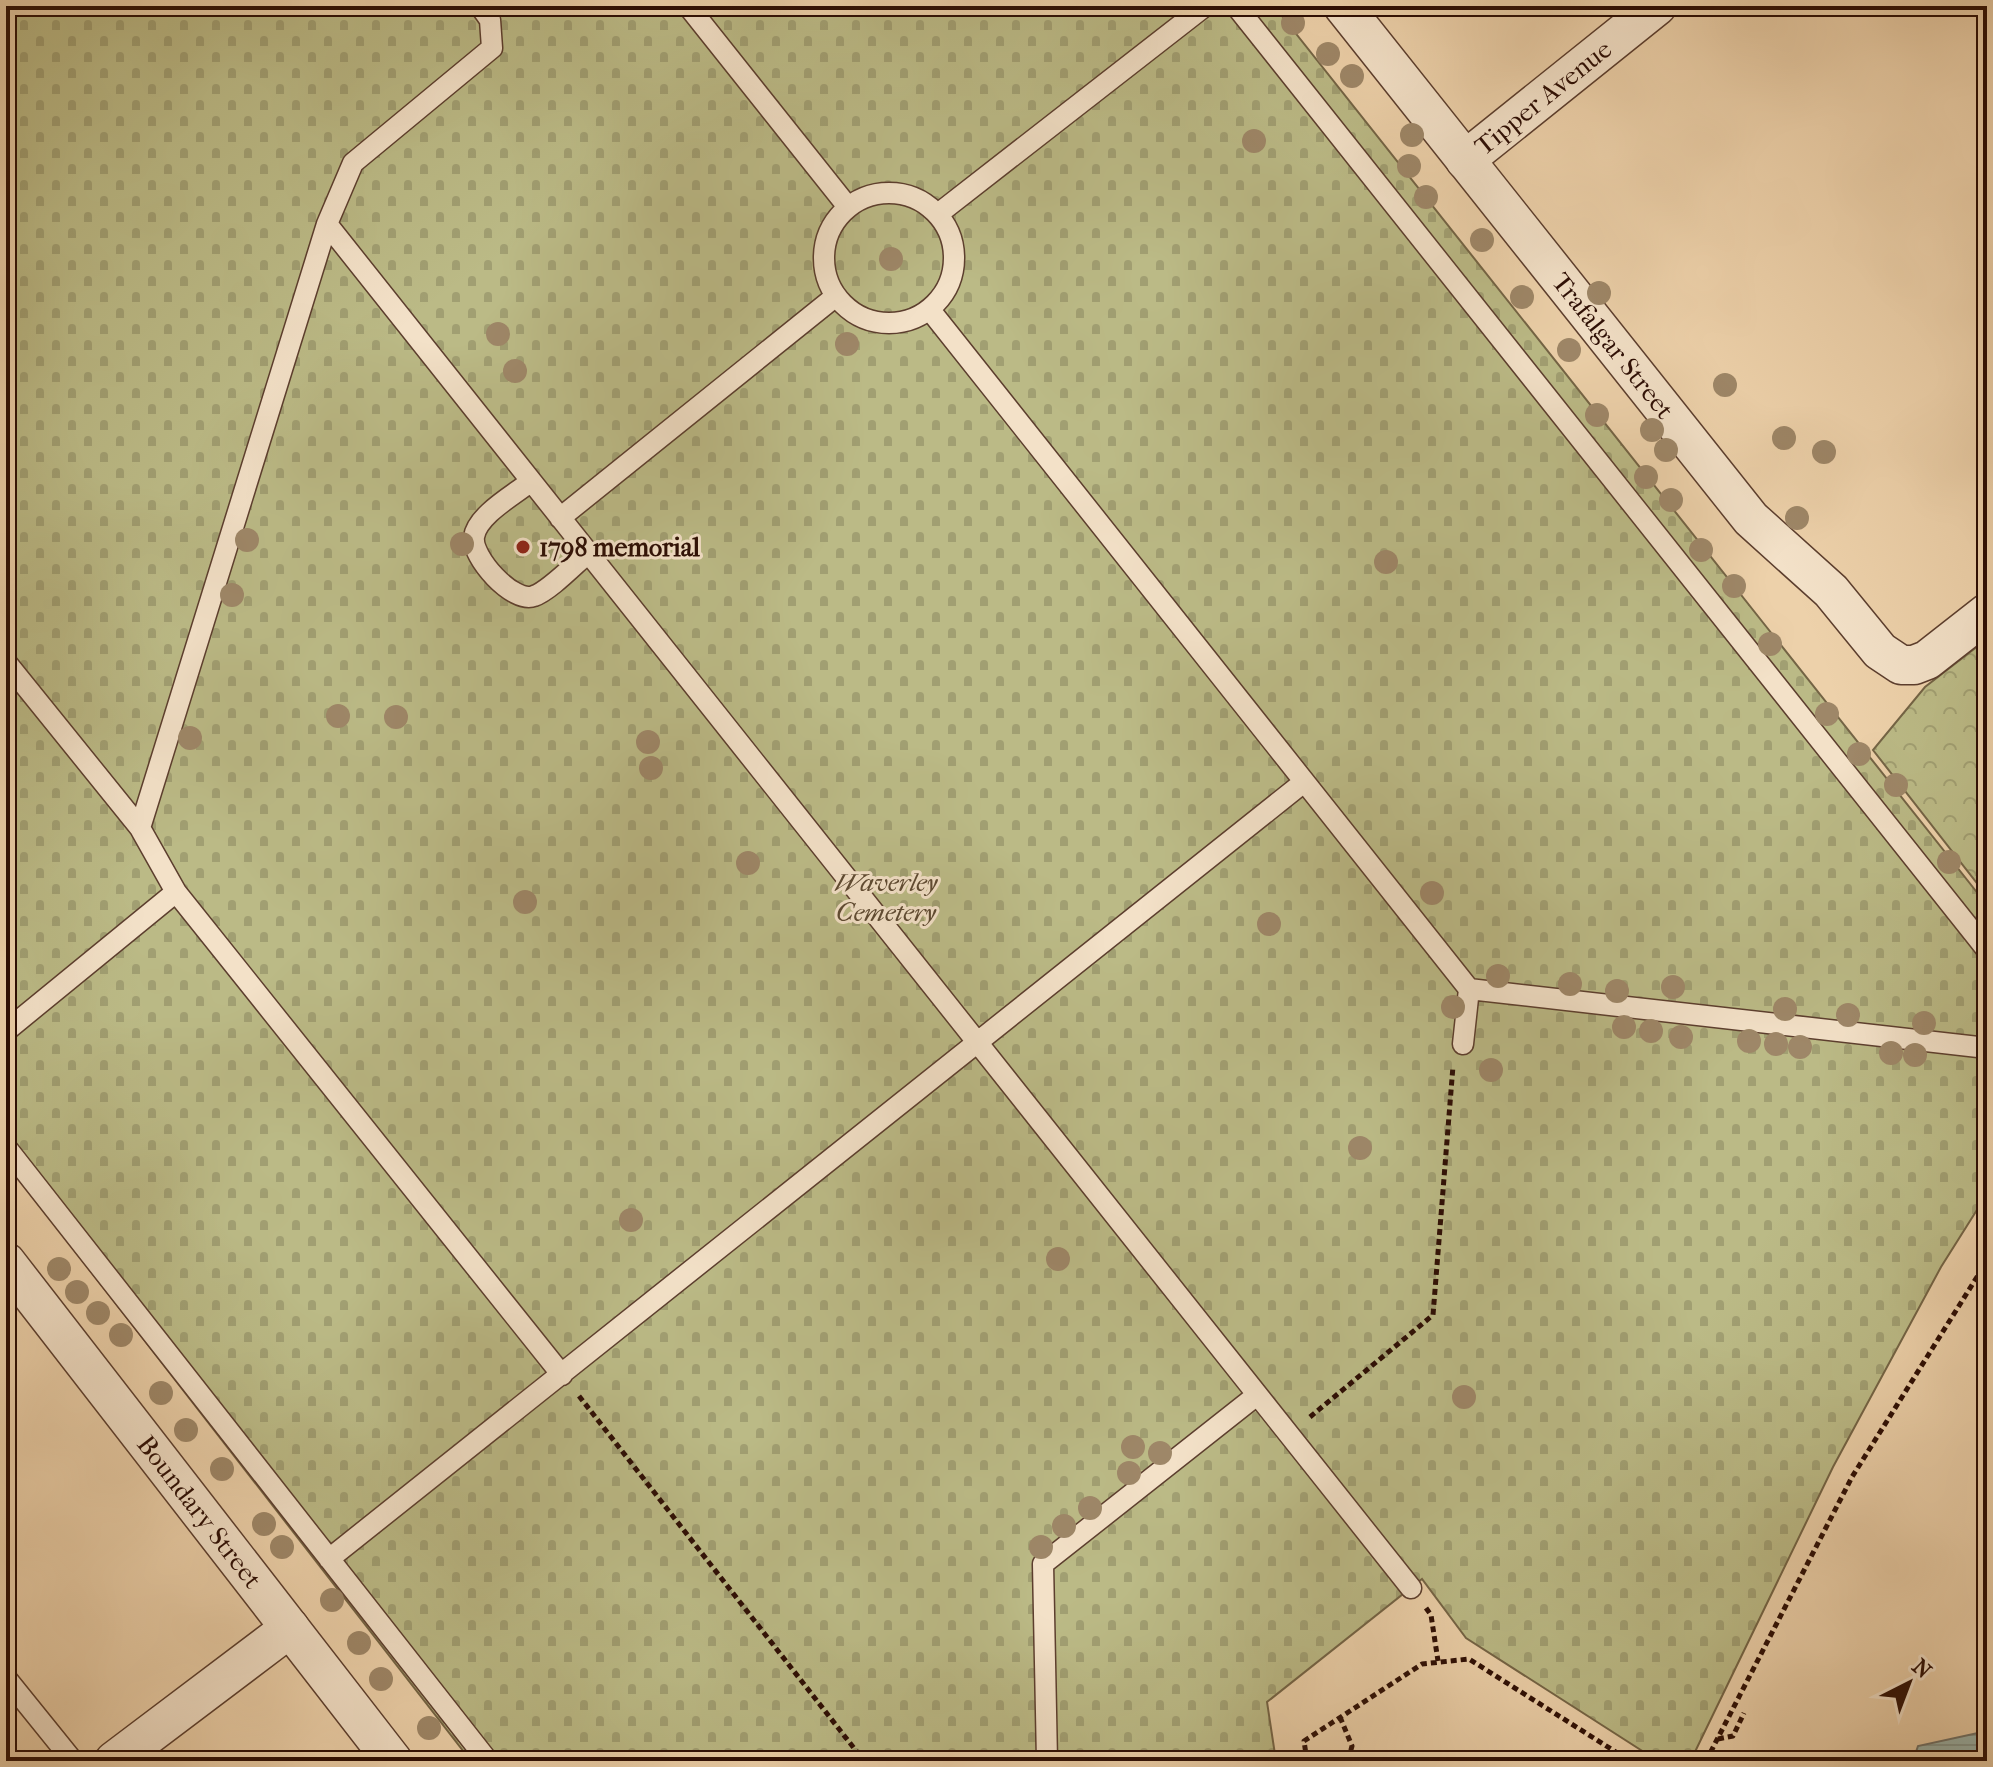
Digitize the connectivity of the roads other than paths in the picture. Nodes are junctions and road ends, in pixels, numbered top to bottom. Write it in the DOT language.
graph roads {
  1 [pos="480,6"];
  2 [pos="688,6"];
  3 [pos="1205,6"];
  4 [pos="1236,6"];
  5 [pos="1343,6"];
  6 [pos="1657,6"];
  7 [pos="1465,160"];
  8 [pos="848,207"];
  9 [pos="938,214"];
  10 [pos="327,224"];
  11 [pos="836,296"];
  12 [pos="930,310"];
  13 [pos="530,482"];
  14 [pos="560,518"];
  15 [pos="588,553"];
  16 [pos="1987,613"];
  17 [pos="6,662"];
  18 [pos="1304,782"];
  19 [pos="140,828"];
  20 [pos="176,892"];
  21 [pos="1987,950"];
  22 [pos="1469,989"];
  23 [pos="6,1031"];
  24 [pos="977,1042"];
  25 [pos="1463,1044"];
  26 [pos="1987,1048"];
  27 [pos="6,1147"];
  28 [pos="6,1262"];
  29 [pos="562,1375"];
  30 [pos="1257,1395"];
  31 [pos="329,1559"];
  32 [pos="1411,1588"];
  33 [pos="290,1628"];
  34 [pos="6,1678"];
  35 [pos="73,1761"];
  36 [pos="114,1761"];
  37 [pos="393,1761"];
  38 [pos="488,1761"];
  39 [pos="1047,1761"];
  1 -- 10 [label="lane"];
  2 -- 8 [label="lane"];
  3 -- 9 [label="lane"];
  4 -- 21 [label="lane"];
  5 -- 7 [label="street, Trafalgar Street"];
  6 -- 7 [label="street, Tipper Avenue"];
  7 -- 16 [label="street, Trafalgar Street"];
  8 -- 9 [label="lane"];
  8 -- 11 [label="lane"];
  9 -- 12 [label="lane"];
  10 -- 13 [label="lane"];
  10 -- 19 [label="lane"];
  11 -- 12 [label="lane"];
  11 -- 14 [label="lane"];
  12 -- 18 [label="lane"];
  13 -- 14 [label="lane"];
  13 -- 15 [label="lane"];
  14 -- 15 [label="lane"];
  15 -- 24 [label="lane"];
  17 -- 19 [label="lane"];
  18 -- 22 [label="lane"];
  18 -- 24 [label="lane"];
  19 -- 20 [label="lane"];
  20 -- 23 [label="lane"];
  20 -- 29 [label="lane"];
  22 -- 25 [label="lane"];
  22 -- 26 [label="lane"];
  24 -- 29 [label="lane"];
  24 -- 30 [label="lane"];
  27 -- 31 [label="lane"];
  28 -- 33 [label="street, Boundary Street"];
  29 -- 31 [label="lane"];
  30 -- 32 [label="lane"];
  30 -- 39 [label="lane"];
  31 -- 38 [label="lane"];
  33 -- 36 [label="street"];
  33 -- 37 [label="street, Boundary Street"];
  34 -- 35 [label="lane"];
}
